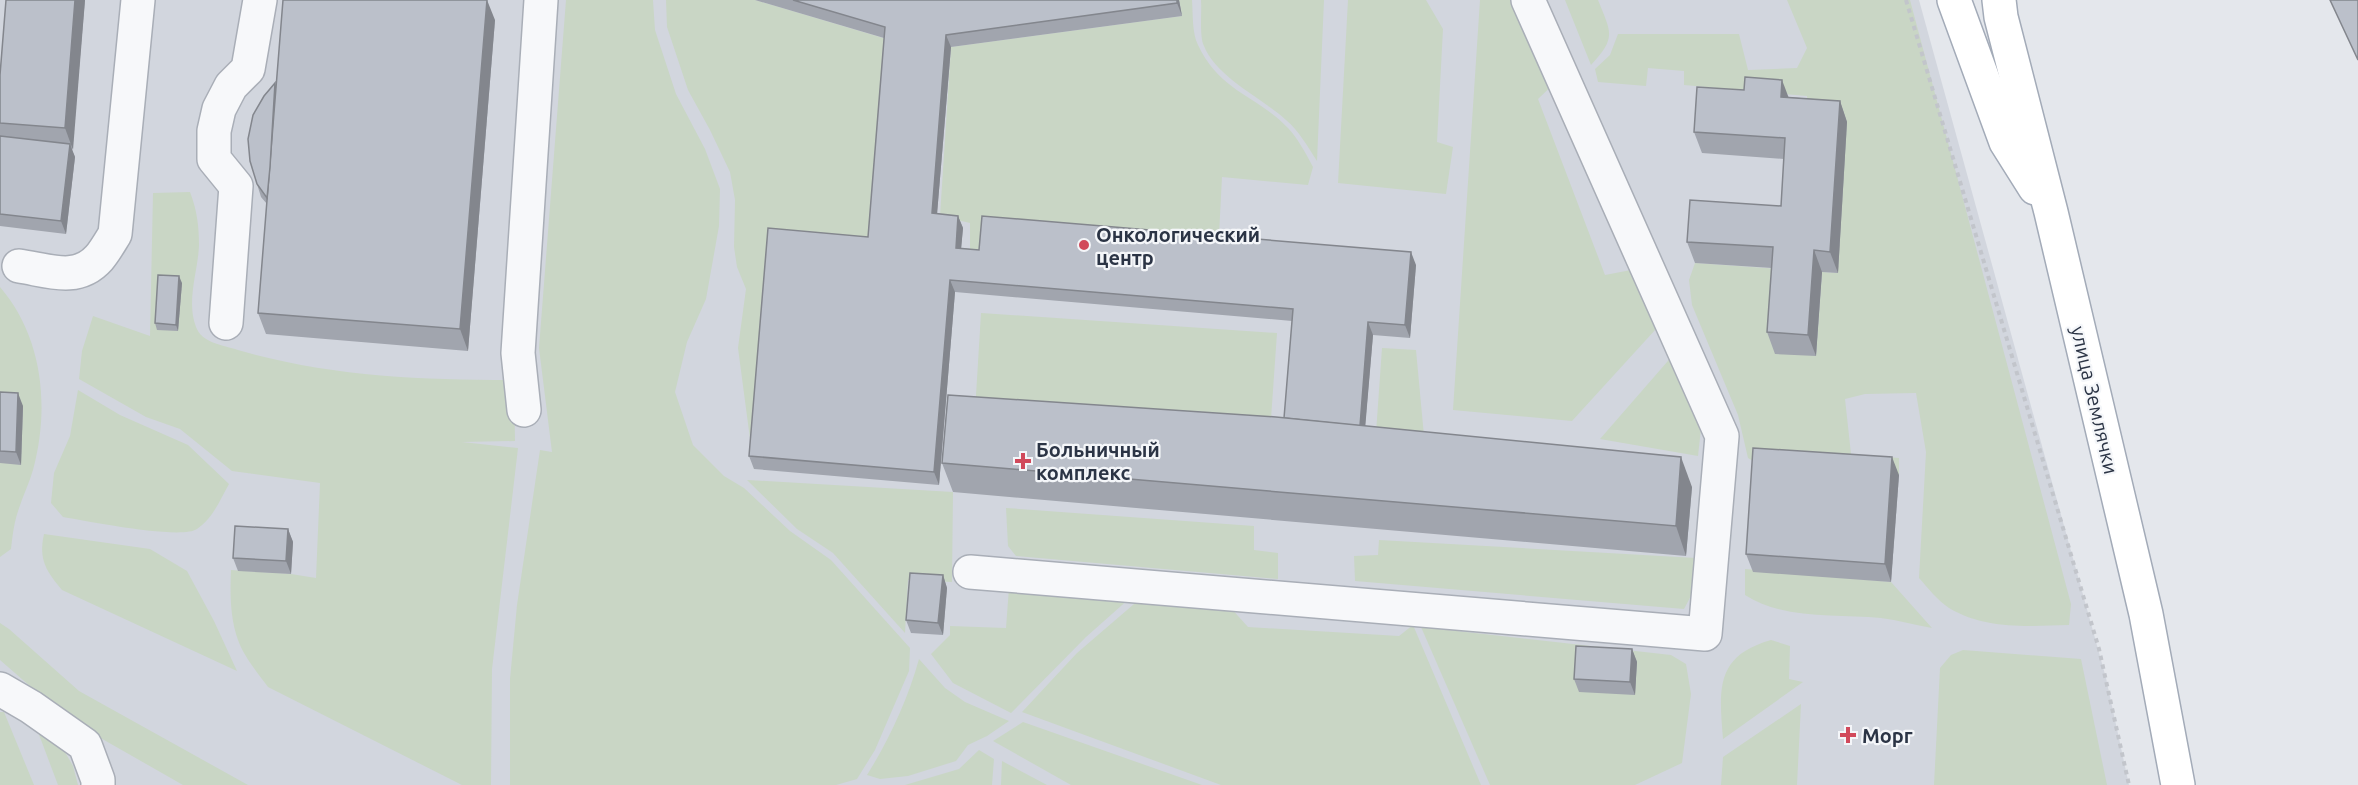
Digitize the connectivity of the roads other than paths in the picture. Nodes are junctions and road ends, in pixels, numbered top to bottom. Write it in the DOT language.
graph roads {
  1 [pos="138,0"];
  2 [pos="260,0"];
  3 [pos="541,0"];
  4 [pos="1528,0"];
  5 [pos="1954,0"];
  6 [pos="1998,6"];
  7 [pos="2051,212"];
  8 [pos="19,266"];
  9 [pos="226,324"];
  10 [pos="524,410"];
  11 [pos="970,572"];
  12 [pos="0,689"];
  13 [pos="98,785"];
  14 [pos="2178,785"];
  1 -- 8 [label="lane"];
  2 -- 9 [label="lane"];
  3 -- 10 [label="lane"];
  4 -- 11 [label="lane"];
  5 -- 7 [label="main road"];
  6 -- 7 [label="main road, улица Землячки"];
  7 -- 14 [label="main road, улица Землячки"];
  12 -- 13 [label="lane"];
}
